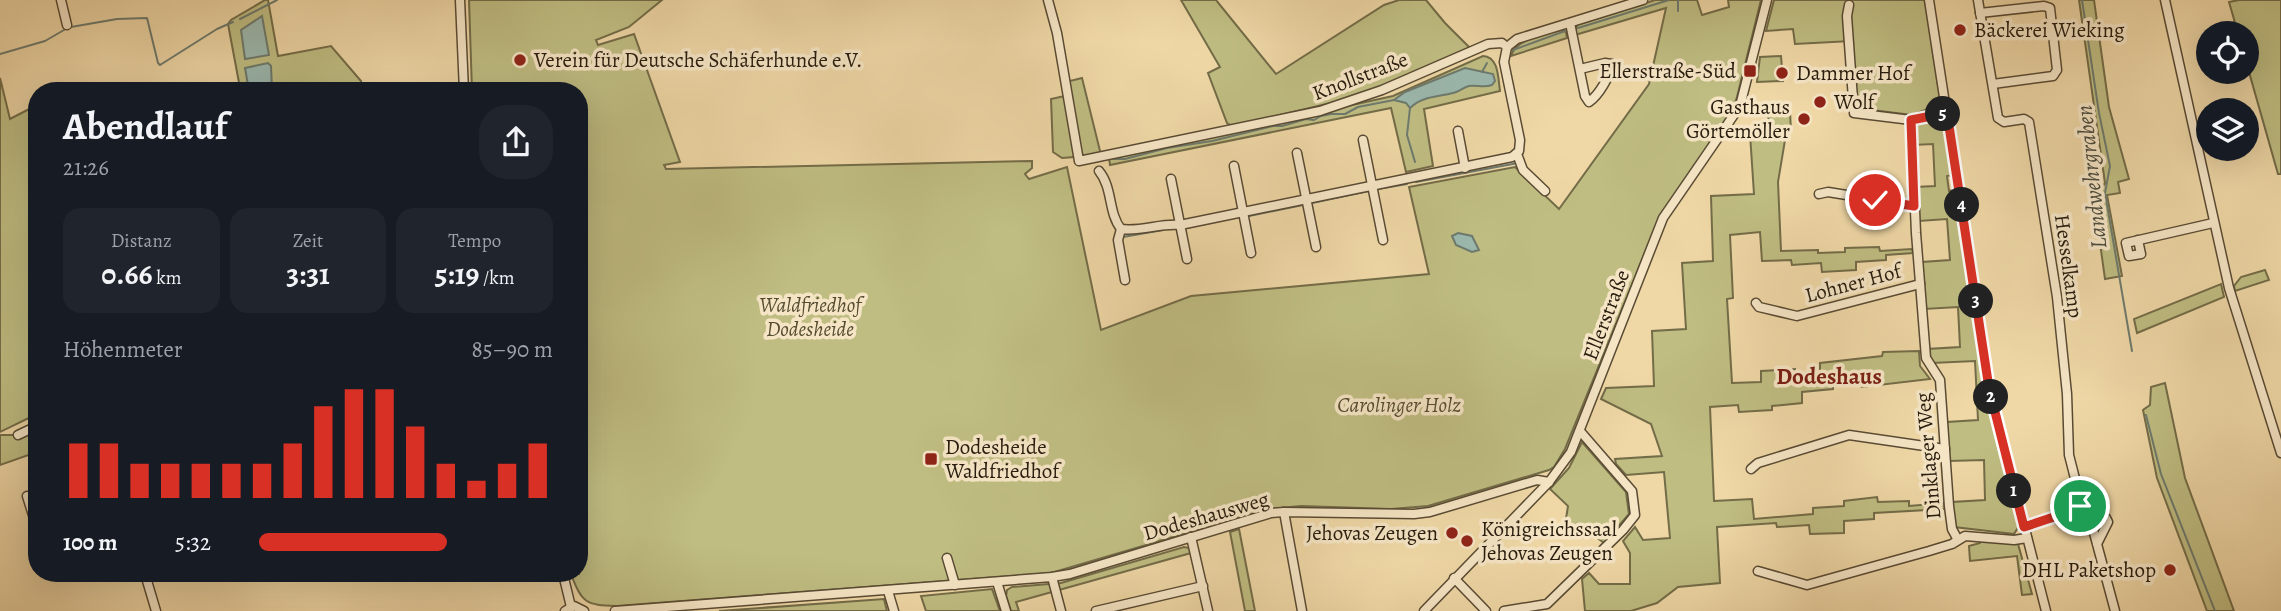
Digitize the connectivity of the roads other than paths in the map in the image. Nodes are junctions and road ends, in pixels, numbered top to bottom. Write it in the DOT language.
graph roads {
  1 [pos="61,0"];
  2 [pos="460,0"];
  3 [pos="1048,0"];
  4 [pos="1643,0"];
  5 [pos="1767,0"];
  6 [pos="1929,0"];
  7 [pos="1978,0"];
  8 [pos="2165,0"];
  9 [pos="1849,5"];
  10 [pos="1980,13"];
  11 [pos="1570,23"];
  12 [pos="67,25"];
  13 [pos="1507,47"];
  14 [pos="1580,69"];
  15 [pos="464,82"];
  16 [pos="1993,84"];
  17 [pos="1947,113"];
  18 [pos="1911,120"];
  19 [pos="1458,131"];
  20 [pos="1363,140"];
  21 [pos="1297,152"];
  22 [pos="1517,154"];
  23 [pos="1234,166"];
  24 [pos="1465,168"];
  25 [pos="1099,171"];
  26 [pos="1171,178"];
  27 [pos="1372,186"];
  28 [pos="1545,191"];
  29 [pos="1819,194"];
  30 [pos="1307,200"];
  31 [pos="1914,206"];
  32 [pos="1243,212"];
  33 [pos="2213,223"];
  34 [pos="1180,225"];
  35 [pos="1121,229"];
  36 [pos="1383,240"];
  37 [pos="2138,240"];
  38 [pos="1316,247"];
  39 [pos="1251,253"];
  40 [pos="1187,259"];
  41 [pos="1125,280"];
  42 [pos="1920,284"];
  43 [pos="1756,303"];
  44 [pos="28,430"];
  45 [pos="1580,431"];
  46 [pos="18,435"];
  47 [pos="1945,449"];
  48 [pos="2281,453"];
  49 [pos="1751,468"];
  50 [pos="1549,482"];
  51 [pos="27,496"];
  52 [pos="28,499"];
  53 [pos="1284,512"];
  54 [pos="2024,527"];
  55 [pos="1191,537"];
  56 [pos="2027,538"];
  57 [pos="1958,540"];
  58 [pos="2097,544"];
  59 [pos="947,558"];
  60 [pos="1758,571"];
  61 [pos="1052,577"];
  62 [pos="1454,578"];
  63 [pos="147,582"];
  64 [pos="563,582"];
  65 [pos="997,582"];
  66 [pos="955,585"];
  67 [pos="1203,586"];
  68 [pos="888,591"];
  69 [pos="568,609"];
  70 [pos="156,611"];
  71 [pos="584,611"];
  72 [pos="615,611"];
  73 [pos="894,611"];
  74 [pos="1006,611"];
  75 [pos="1061,611"];
  76 [pos="1096,611"];
  77 [pos="1208,611"];
  78 [pos="1302,611"];
  79 [pos="1424,611"];
  80 [pos="1486,611"];
  81 [pos="1504,611"];
  82 [pos="2046,611"];
  83 [pos="2115,611"];
  1 -- 12 [label="street"];
  2 -- 15 [label="street"];
  3 -- 13 [label="street, Knollstraße"];
  4 -- 11 [label="street, Knollstraße"];
  5 -- 45 [label="street, Ellerstraße"];
  6 -- 17 [label="street"];
  7 -- 10 [label="street, Hesselkamp"];
  8 -- 33 [label="street"];
  9 -- 18 [label="street"];
  10 -- 16 [label="street, Hesselkamp"];
  10 -- 16 [label="street"];
  11 -- 13 [label="street, Knollstraße"];
  11 -- 14 [label="street"];
  13 -- 22 [label="street"];
  14 -- 14 [label="street"];
  16 -- 54 [label="street, Hesselkamp"];
  17 -- 18 [label="street"];
  17 -- 54 [label="street"];
  18 -- 31 [label="street, Dinklager Weg"];
  19 -- 24 [label="street"];
  20 -- 27 [label="street"];
  21 -- 30 [label="street"];
  22 -- 24 [label="street"];
  22 -- 28 [label="street"];
  23 -- 32 [label="street"];
  24 -- 27 [label="street"];
  25 -- 35 [label="street"];
  26 -- 34 [label="street"];
  27 -- 30 [label="street"];
  27 -- 36 [label="street"];
  29 -- 31 [label="street"];
  30 -- 32 [label="street"];
  30 -- 38 [label="street"];
  31 -- 42 [label="street, Dinklager Weg"];
  32 -- 34 [label="street"];
  32 -- 39 [label="street"];
  33 -- 37 [label="street"];
  33 -- 48 [label="street"];
  34 -- 35 [label="street"];
  34 -- 40 [label="street"];
  35 -- 41 [label="street"];
  42 -- 43 [label="street, Lohner Hof"];
  42 -- 47 [label="street, Dinklager Weg"];
  44 -- 46 [label="street"];
  45 -- 50 [label="street, Ellerstraße"];
  45 -- 81 [label="street"];
  47 -- 49 [label="street"];
  47 -- 57 [label="street, Dinklager Weg"];
  50 -- 53 [label="street, Dodeshausweg"];
  50 -- 62 [label="street, Ellerstraße"];
  51 -- 52 [label="street"];
  53 -- 55 [label="street, Dodeshausweg"];
  53 -- 78 [label="street"];
  54 -- 56 [label="street"];
  55 -- 61 [label="street, Dodeshausweg"];
  55 -- 67 [label="street"];
  56 -- 57 [label="street"];
  56 -- 82 [label="street"];
  57 -- 60 [label="street"];
  58 -- 83 [label="street"];
  59 -- 66 [label="street"];
  61 -- 65 [label="street, Dodeshausweg"];
  61 -- 75 [label="street"];
  62 -- 79 [label="street, Ellerstraße"];
  62 -- 80 [label="street"];
  63 -- 70 [label="street"];
  64 -- 69 [label="street"];
  65 -- 66 [label="street, Dodeshausweg"];
  65 -- 74 [label="street"];
  66 -- 68 [label="street, Dodeshausweg"];
  67 -- 76 [label="street"];
  67 -- 77 [label="street"];
  68 -- 72 [label="street, Dodeshausweg"];
  68 -- 73 [label="street"];
  69 -- 71 [label="street"];
}
